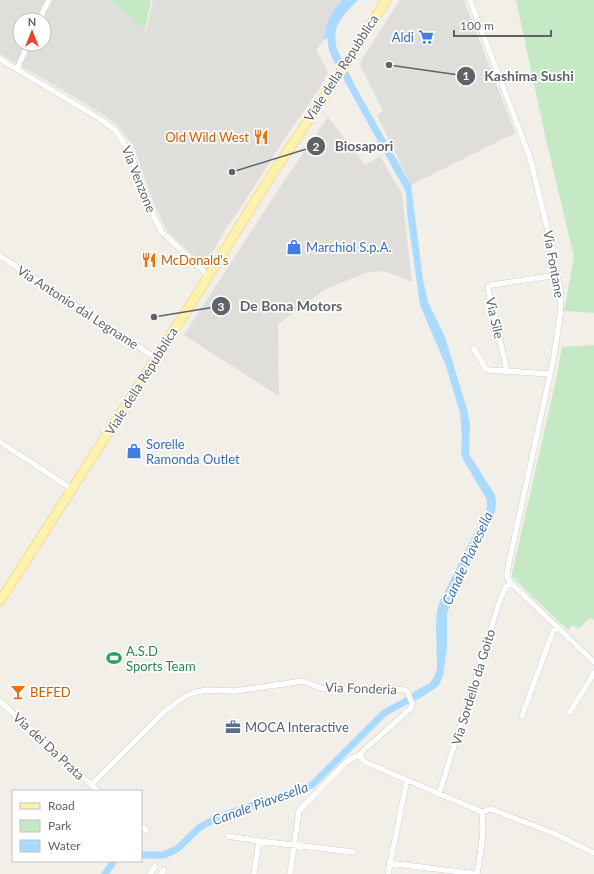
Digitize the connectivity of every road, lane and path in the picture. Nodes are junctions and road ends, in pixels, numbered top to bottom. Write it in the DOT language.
graph roads {
  1 [pos="49,0"];
  2 [pos="386,0"];
  3 [pos="470,0"];
  4 [pos="43,12"];
  5 [pos="24,52"];
  6 [pos="0,59"];
  7 [pos="17,69"];
  8 [pos="0,256"];
  9 [pos="558,275"];
  10 [pos="209,276"];
  11 [pos="474,349"];
  12 [pos="156,358"];
  13 [pos="507,371"];
  14 [pos="550,374"];
  15 [pos="0,442"];
  16 [pos="72,489"];
  17 [pos="511,583"];
  18 [pos="0,601"];
  19 [pos="557,628"];
  20 [pos="594,662"];
  21 [pos="594,673"];
  22 [pos="0,701"];
  23 [pos="570,712"];
  24 [pos="522,716"];
  25 [pos="361,754"];
  26 [pos="407,780"];
  27 [pos="91,785"];
  28 [pos="97,790"];
  29 [pos="439,794"];
  30 [pos="482,812"];
  31 [pos="142,827"];
  32 [pos="146,830"];
  33 [pos="228,836"];
  34 [pos="259,841"];
  35 [pos="294,844"];
  36 [pos="354,852"];
  37 [pos="594,853"];
  38 [pos="389,863"];
  39 [pos="155,866"];
  40 [pos="150,874"];
  41 [pos="254,874"];
  42 [pos="290,874"];
  43 [pos="388,874"];
  44 [pos="477,874"];
  1 -- 4 [label="street"];
  2 -- 10 [label="main road, Viale della Repubblica"];
  3 -- 9 [label="street, Via Fontane"];
  5 -- 7 [label="street"];
  6 -- 7 [label="street, Via Venzone"];
  7 -- 10 [label="street, Via Venzone"];
  8 -- 12 [label="street, Via Antonio dal Legname"];
  9 -- 13 [label="street, Via Sile"];
  9 -- 14 [label="street, Via Fontane"];
  10 -- 12 [label="main road, Viale della Repubblica"];
  11 -- 13 [label="street"];
  12 -- 16 [label="main road, Viale della Repubblica"];
  13 -- 14 [label="street"];
  14 -- 17 [label="street, Via Fontane"];
  15 -- 16 [label="street"];
  16 -- 18 [label="main road, Viale della Repubblica"];
  17 -- 19 [label="street"];
  17 -- 29 [label="street, Via Sordello da Goito"];
  19 -- 20 [label="street"];
  19 -- 24 [label="street"];
  21 -- 23 [label="street"];
  22 -- 27 [label="street, Via dei Da Prata"];
  25 -- 26 [label="street"];
  25 -- 27 [label="street, Via Fonderia"];
  25 -- 35 [label="street, Via Fonderia"];
  26 -- 29 [label="street"];
  26 -- 38 [label="street"];
  27 -- 28 [label="street, Via dei Da Prata"];
  29 -- 30 [label="street"];
  30 -- 37 [label="street"];
  30 -- 44 [label="street"];
  31 -- 32 [label="street"];
  33 -- 34 [label="street"];
  34 -- 35 [label="street"];
  34 -- 41 [label="street"];
  35 -- 36 [label="street"];
  35 -- 42 [label="street, Via Fonderia"];
  38 -- 43 [label="street"];
  38 -- 44 [label="street"];
  39 -- 40 [label="street"];
}
